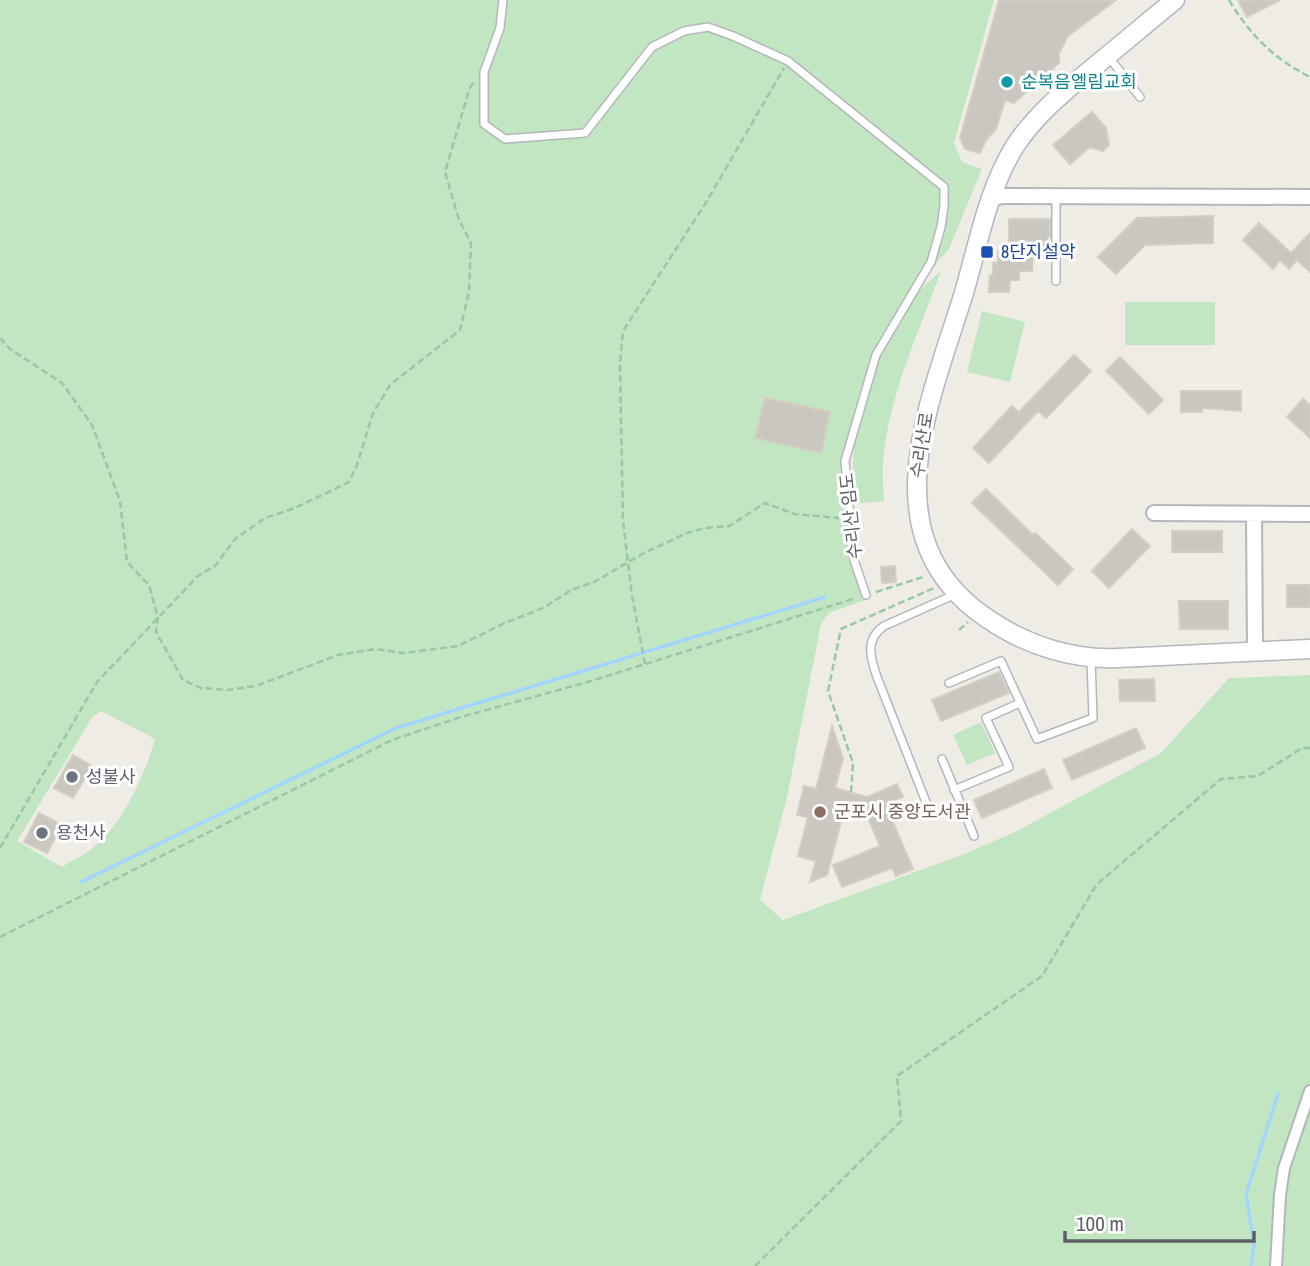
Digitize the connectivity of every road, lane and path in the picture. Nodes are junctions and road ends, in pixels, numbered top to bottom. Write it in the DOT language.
graph roads {
  1 [pos="503,0"];
  2 [pos="1175,0"];
  3 [pos="1229,0"];
  4 [pos="1108,55"];
  5 [pos="788,61"];
  6 [pos="484,72"];
  7 [pos="1310,77"];
  8 [pos="1140,97"];
  9 [pos="1056,196"];
  10 [pos="1310,197"];
  11 [pos="990,199"];
  12 [pos="1056,281"];
  13 [pos="0,338"];
  14 [pos="1154,513"];
  15 [pos="1254,514"];
  16 [pos="1310,514"];
  17 [pos="850,518"];
  18 [pos="628,564"];
  19 [pos="947,582"];
  20 [pos="866,595"];
  21 [pos="158,618"];
  22 [pos="1310,649"];
  23 [pos="1255,650"];
  24 [pos="1091,659"];
  25 [pos="645,664"];
  26 [pos="949,683"];
  27 [pos="1020,703"];
  28 [pos="1310,748"];
  29 [pos="942,759"];
  30 [pos="954,790"];
  31 [pos="851,792"];
  32 [pos="928,807"];
  33 [pos="974,836"];
  34 [pos="0,848"];
  35 [pos="0,937"];
  36 [pos="1310,1091"];
  37 [pos="755,1266"];
  38 [pos="1276,1266"];
  1 -- 6 [label="lane"];
  2 -- 4 [label="street, 수리산로"];
  3 -- 7 [label="path"];
  4 -- 8 [label="lane"];
  4 -- 11 [label="street, 수리산로"];
  5 -- 6 [label="lane"];
  5 -- 17 [label="lane, 수리산 임도"];
  5 -- 18 [label="path"];
  6 -- 21 [label="path"];
  9 -- 10 [label="street"];
  9 -- 11 [label="street"];
  9 -- 12 [label="lane"];
  11 -- 19 [label="street, 수리산로"];
  13 -- 21 [label="path"];
  14 -- 15 [label="street"];
  15 -- 16 [label="street"];
  15 -- 23 [label="street"];
  17 -- 18 [label="path"];
  17 -- 20 [label="lane, 수리산 임도"];
  18 -- 21 [label="path"];
  18 -- 25 [label="path"];
  19 -- 20 [label="path"];
  19 -- 24 [label="street, 수리산로"];
  19 -- 31 [label="path"];
  19 -- 32 [label="lane"];
  20 -- 25 [label="path"];
  21 -- 34 [label="path"];
  22 -- 23 [label="street, 수리산로"];
  23 -- 24 [label="street, 수리산로"];
  24 -- 27 [label="lane"];
  25 -- 35 [label="path"];
  26 -- 27 [label="lane"];
  27 -- 30 [label="lane"];
  28 -- 37 [label="path"];
  29 -- 30 [label="lane"];
  30 -- 33 [label="lane"];
  36 -- 38 [label="street"];
}
